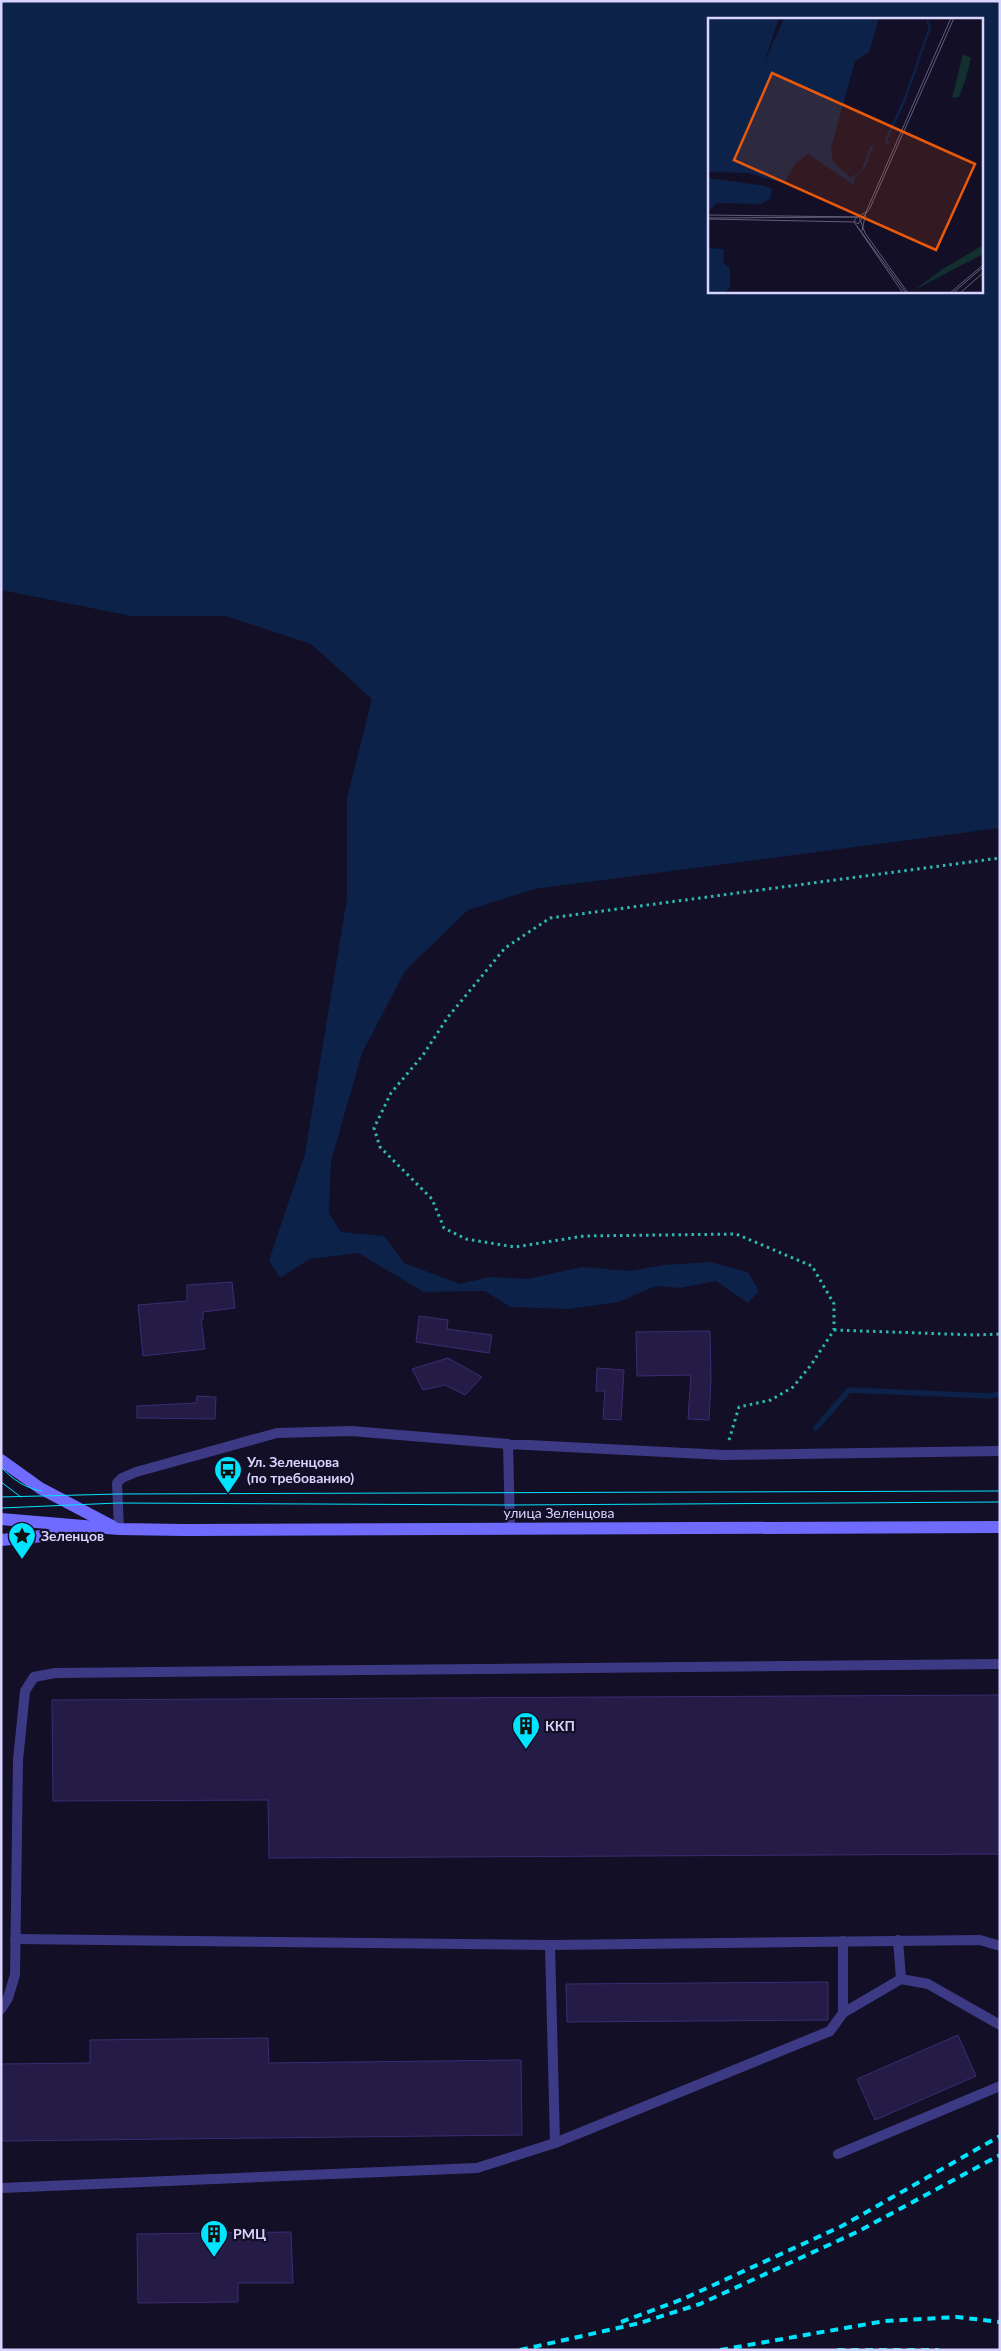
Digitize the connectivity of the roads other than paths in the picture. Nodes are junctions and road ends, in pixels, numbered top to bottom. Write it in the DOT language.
graph roads {
  1 [pos="508,1444"];
  2 [pos="1000,1451"];
  3 [pos="1,1460"];
  4 [pos="1,1519"];
  5 [pos="1000,1527"];
  6 [pos="510,1528"];
  7 [pos="119,1529"];
  8 [pos="1,1540"];
  9 [pos="1000,1664"];
  10 [pos="16,1939"];
  11 [pos="898,1940"];
  12 [pos="843,1941"];
  13 [pos="550,1945"];
  14 [pos="1000,1946"];
  15 [pos="901,1979"];
  16 [pos="1,2009"];
  17 [pos="844,2013"];
  18 [pos="1000,2025"];
  19 [pos="1000,2086"];
  20 [pos="555,2143"];
  21 [pos="838,2154"];
  22 [pos="1,2188"];
  1 -- 2 [label="lane"];
  1 -- 6 [label="lane"];
  1 -- 7 [label="lane"];
  3 -- 7 [label="main road, улица Зеленцова"];
  4 -- 7 [label="main road, улица Зеленцова"];
  5 -- 6 [label="main road, улица Зеленцова"];
  6 -- 7 [label="main road, улица Зеленцова"];
  7 -- 8 [label="main road"];
  9 -- 10 [label="lane"];
  10 -- 13 [label="lane"];
  10 -- 16 [label="lane"];
  11 -- 12 [label="lane"];
  11 -- 14 [label="lane"];
  11 -- 15 [label="lane"];
  12 -- 13 [label="lane"];
  12 -- 17 [label="lane"];
  13 -- 20 [label="lane"];
  15 -- 17 [label="lane"];
  15 -- 18 [label="lane"];
  17 -- 20 [label="lane"];
  19 -- 21 [label="lane"];
  20 -- 22 [label="lane"];
}
